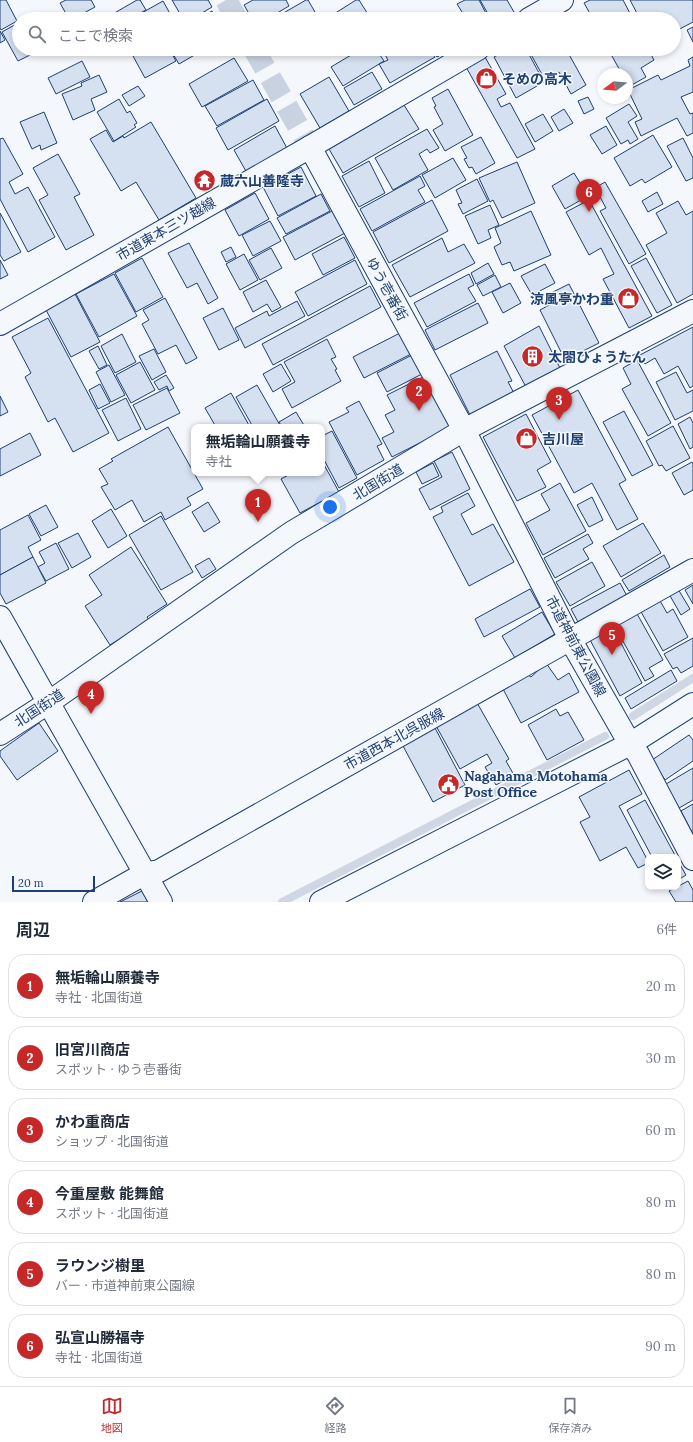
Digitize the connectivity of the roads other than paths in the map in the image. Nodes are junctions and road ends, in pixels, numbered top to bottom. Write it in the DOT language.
graph roads {
  1 [pos="562,0"];
  2 [pos="541,12"];
  3 [pos="466,56"];
  4 [pos="310,147"];
  5 [pos="693,311"];
  6 [pos="0,324"];
  7 [pos="464,430"];
  8 [pos="693,570"];
  9 [pos="0,617"];
  10 [pos="570,639"];
  11 [pos="48,703"];
  12 [pos="693,704"];
  13 [pos="0,734"];
  14 [pos="630,744"];
  15 [pos="693,858"];
  16 [pos="144,874"];
  17 [pos="94,902"];
  18 [pos="161,902"];
  19 [pos="321,902"];
  1 -- 2 [label="street"];
  3 -- 4 [label="street, 市道東本三ツ越線"];
  4 -- 6 [label="street, 市道東本三ツ越線"];
  4 -- 7 [label="street, ゆう壱番街"];
  5 -- 7 [label="street, 北国街道"];
  7 -- 10 [label="street, 市道神前東公園線"];
  7 -- 11 [label="street, 北国街道"];
  8 -- 10 [label="street, 市道西本北呉服線"];
  9 -- 11 [label="street"];
  10 -- 14 [label="street, 市道神前東公園線"];
  10 -- 16 [label="street, 市道西本北呉服線"];
  11 -- 13 [label="street, 北国街道"];
  11 -- 16 [label="street"];
  12 -- 14 [label="street"];
  14 -- 15 [label="street, 市道神前東公園線"];
  14 -- 19 [label="street"];
  16 -- 17 [label="street, 市道西本北呉服線"];
  16 -- 18 [label="street"];
}
